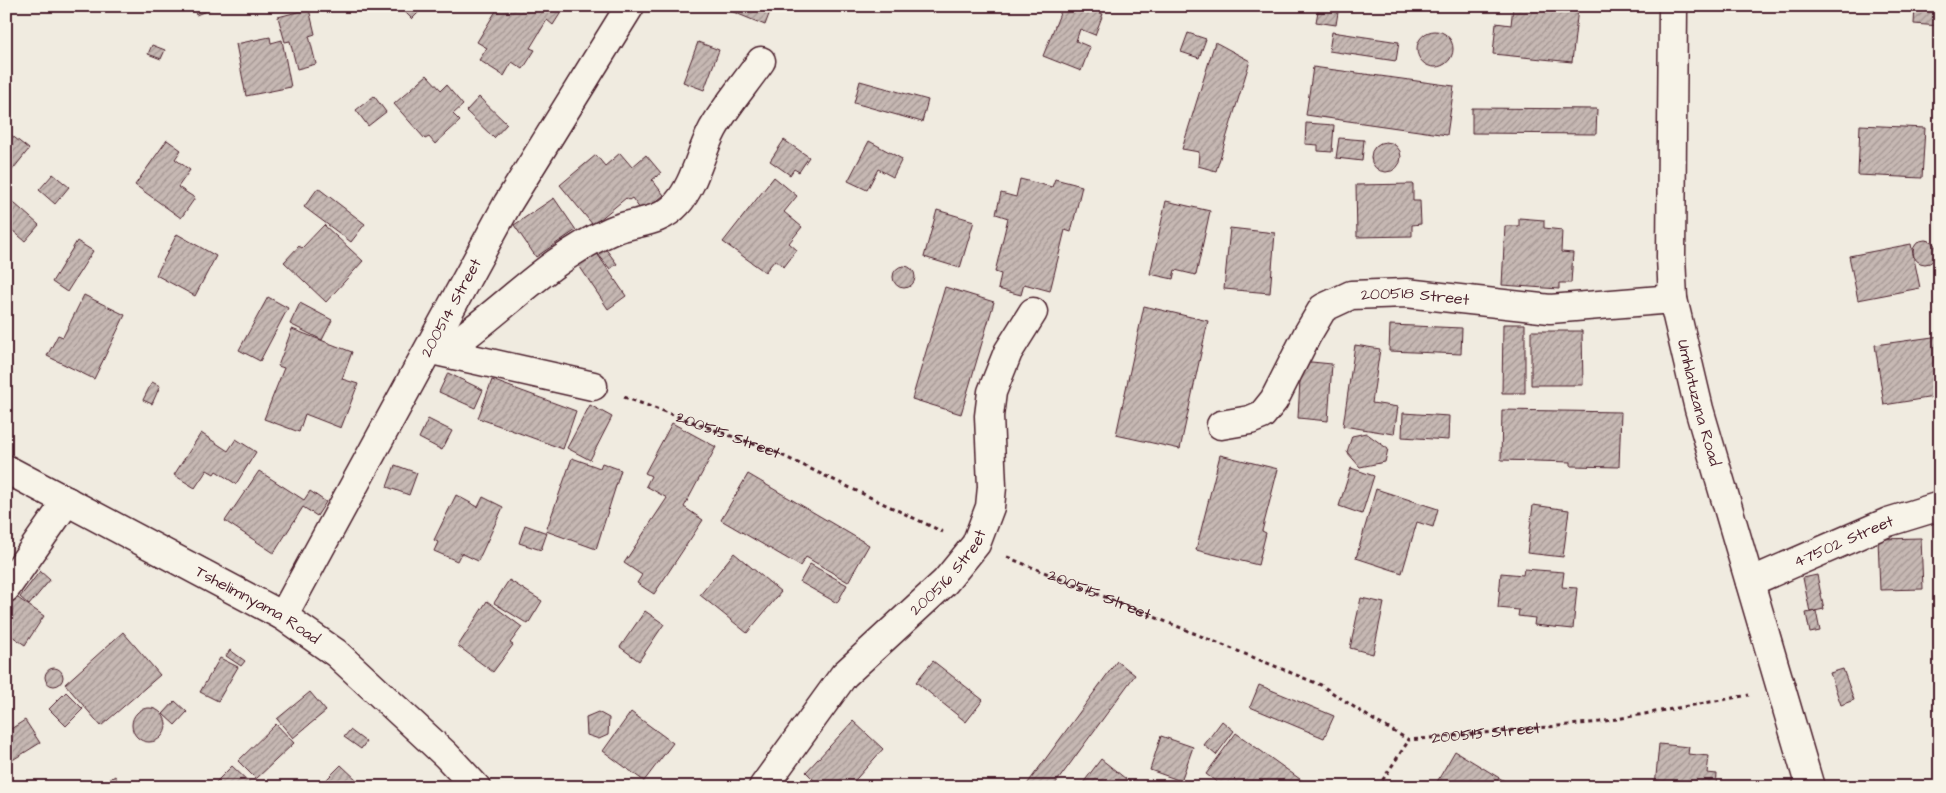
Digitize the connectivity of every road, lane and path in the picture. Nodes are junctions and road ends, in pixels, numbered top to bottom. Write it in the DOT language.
graph roads {
  1 [pos="630,6"];
  2 [pos="1673,6"];
  3 [pos="761,61"];
  4 [pos="1673,299"];
  5 [pos="1033,312"];
  6 [pos="436,351"];
  7 [pos="593,386"];
  8 [pos="1221,425"];
  9 [pos="6,470"];
  10 [pos="67,501"];
  11 [pos="1940,506"];
  12 [pos="976,544"];
  13 [pos="1750,582"];
  14 [pos="6,588"];
  15 [pos="283,616"];
  16 [pos="1780,689"];
  17 [pos="1410,740"];
  18 [pos="476,787"];
  19 [pos="763,787"];
  20 [pos="1378,787"];
  21 [pos="1810,787"];
  1 -- 6 [label="street, 200514 Street"];
  2 -- 4 [label="street, Umhlatuzana Road"];
  3 -- 6 [label="street"];
  4 -- 8 [label="street, 200518 Street"];
  4 -- 13 [label="street, Umhlatuzana Road"];
  5 -- 12 [label="street, 200516 Street"];
  6 -- 7 [label="street"];
  6 -- 15 [label="street, 200514 Street"];
  7 -- 12 [label="path, 200515 Street"];
  9 -- 10 [label="street, Tshelimnyama Road"];
  10 -- 14 [label="street"];
  10 -- 15 [label="street, Tshelimnyama Road"];
  11 -- 13 [label="street, 47502 Street"];
  12 -- 17 [label="path, 200515 Street"];
  12 -- 19 [label="street, 200516 Street"];
  13 -- 16 [label="street, Umhlatuzana Road"];
  15 -- 18 [label="street, Tshelimnyama Road"];
  16 -- 17 [label="path, 200515 Street"];
  16 -- 21 [label="street, Umhlatuzana Road"];
  17 -- 20 [label="path"];
}
